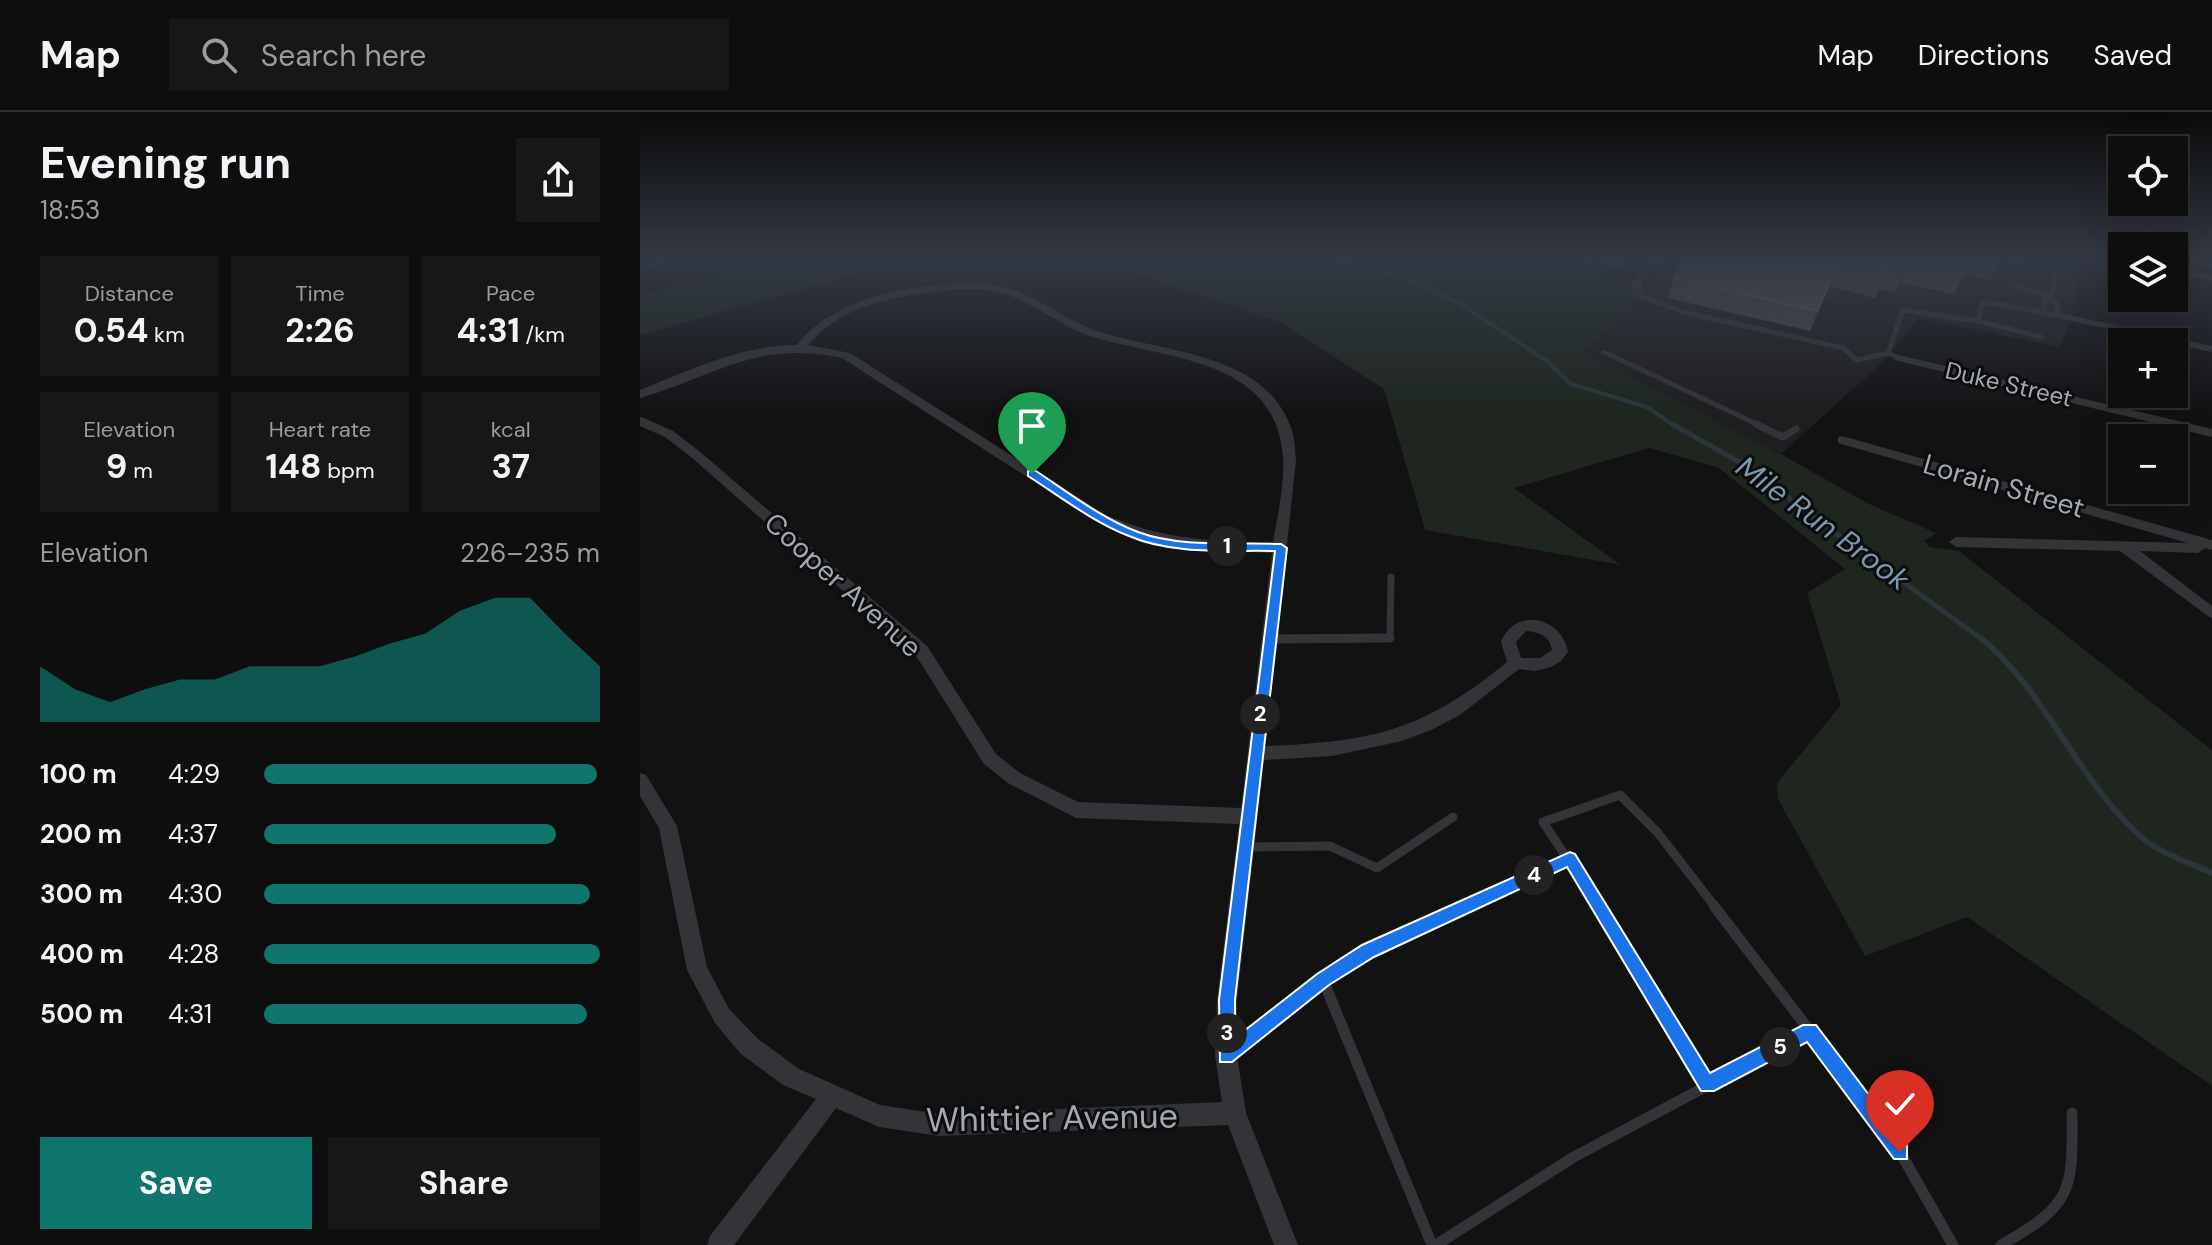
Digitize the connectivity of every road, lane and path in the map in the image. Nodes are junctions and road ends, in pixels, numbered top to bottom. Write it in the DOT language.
graph roads {
  1 [pos="858,309"];
  2 [pos="1042,309"];
  3 [pos="1678,309"];
  4 [pos="1981,309"];
  5 [pos="2022,309"];
  6 [pos="2043,309"];
  7 [pos="2057,309"];
  8 [pos="2042,313"];
  9 [pos="2058,316"];
  10 [pos="1978,321"];
  11 [pos="2041,337"];
  12 [pos="802,346"];
  13 [pos="2212,349"];
  14 [pos="1604,352"];
  15 [pos="1894,355"];
  16 [pos="640,394"];
  17 [pos="640,421"];
  18 [pos="1796,429"];
  19 [pos="2212,433"];
  20 [pos="1842,440"];
  21 [pos="1956,542"];
  22 [pos="2122,545"];
  23 [pos="2212,547"];
  24 [pos="1281,548"];
  25 [pos="1391,577"];
  26 [pos="2212,614"];
  27 [pos="1270,639"];
  28 [pos="1516,663"];
  29 [pos="1256,753"];
  30 [pos="640,780"];
  31 [pos="1248,816"];
  32 [pos="1453,817"];
  33 [pos="1245,847"];
  34 [pos="1570,859"];
  35 [pos="1323,980"];
  36 [pos="1810,1031"];
  37 [pos="1226,1056"];
  38 [pos="1707,1085"];
  39 [pos="832,1096"];
  40 [pos="1235,1113"];
  41 [pos="2072,1113"];
  42 [pos="719,1245"];
  43 [pos="1286,1245"];
  44 [pos="1434,1245"];
  45 [pos="1953,1245"];
  46 [pos="2001,1245"];
  1 -- 12 [label="street"];
  2 -- 24 [label="street"];
  3 -- 15 [label="lane"];
  4 -- 10 [label="lane"];
  5 -- 8 [label="lane"];
  6 -- 8 [label="lane"];
  7 -- 9 [label="lane"];
  8 -- 9 [label="street"];
  9 -- 13 [label="street"];
  10 -- 11 [label="lane"];
  10 -- 15 [label="lane"];
  12 -- 16 [label="street"];
  12 -- 24 [label="street"];
  14 -- 18 [label="lane"];
  15 -- 19 [label="street, Duke Street"];
  17 -- 31 [label="street, Cooper Avenue"];
  20 -- 23 [label="street, Lorain Street"];
  21 -- 22 [label="street"];
  22 -- 23 [label="street"];
  22 -- 26 [label="street"];
  24 -- 27 [label="street"];
  25 -- 27 [label="lane"];
  27 -- 29 [label="street"];
  28 -- 29 [label="street"];
  29 -- 31 [label="street"];
  30 -- 39 [label="street, Whittier Avenue"];
  31 -- 33 [label="street"];
  32 -- 33 [label="lane"];
  33 -- 37 [label="street"];
  34 -- 35 [label="lane"];
  34 -- 36 [label="lane"];
  34 -- 38 [label="lane"];
  35 -- 37 [label="lane"];
  35 -- 44 [label="lane"];
  36 -- 38 [label="lane"];
  36 -- 45 [label="lane"];
  37 -- 40 [label="street"];
  38 -- 44 [label="lane"];
  39 -- 40 [label="street, Whittier Avenue"];
  39 -- 42 [label="street"];
  40 -- 43 [label="street"];
  41 -- 46 [label="lane"];
}
